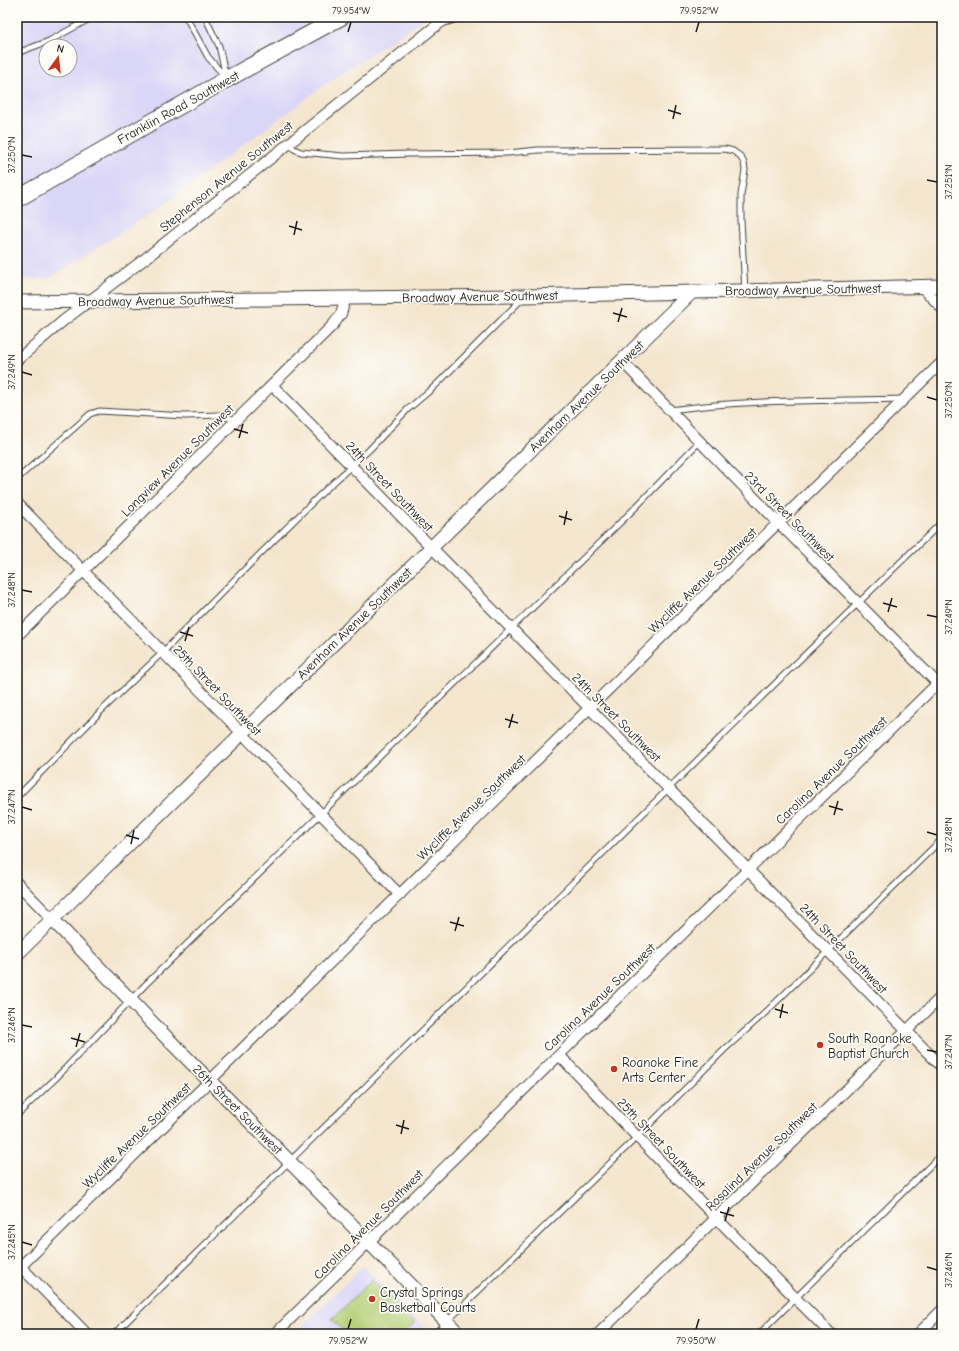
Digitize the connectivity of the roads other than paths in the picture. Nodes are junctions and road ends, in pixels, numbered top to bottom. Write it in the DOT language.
graph roads {
  1 [pos="93,17"];
  2 [pos="186,17"];
  3 [pos="205,17"];
  4 [pos="341,17"];
  5 [pos="454,17"];
  6 [pos="17,53"];
  7 [pos="227,80"];
  8 [pos="288,142"];
  9 [pos="17,199"];
  10 [pos="921,286"];
  11 [pos="942,286"];
  12 [pos="745,291"];
  13 [pos="692,292"];
  14 [pos="525,296"];
  15 [pos="346,298"];
  16 [pos="90,301"];
  17 [pos="17,302"];
  18 [pos="942,308"];
  19 [pos="17,360"];
  20 [pos="622,361"];
  21 [pos="942,362"];
  22 [pos="272,385"];
  23 [pos="905,399"];
  24 [pos="669,410"];
  25 [pos="236,420"];
  26 [pos="699,442"];
  27 [pos="352,466"];
  28 [pos="17,479"];
  29 [pos="17,503"];
  30 [pos="942,522"];
  31 [pos="779,523"];
  32 [pos="432,547"];
  33 [pos="83,571"];
  34 [pos="859,603"];
  35 [pos="510,628"];
  36 [pos="17,636"];
  37 [pos="163,652"];
  38 [pos="941,683"];
  39 [pos="590,708"];
  40 [pos="242,733"];
  41 [pos="670,789"];
  42 [pos="17,797"];
  43 [pos="321,814"];
  44 [pos="942,839"];
  45 [pos="748,870"];
  46 [pos="17,883"];
  47 [pos="400,895"];
  48 [pos="52,919"];
  49 [pos="828,951"];
  50 [pos="17,954"];
  51 [pos="942,996"];
  52 [pos="130,1000"];
  53 [pos="906,1031"];
  54 [pos="559,1055"];
  55 [pos="942,1068"];
  56 [pos="210,1081"];
  57 [pos="17,1115"];
  58 [pos="637,1137"];
  59 [pos="942,1154"];
  60 [pos="290,1162"];
  61 [pos="717,1217"];
  62 [pos="369,1242"];
  63 [pos="18,1267"];
  64 [pos="796,1298"];
  65 [pos="942,1310"];
  66 [pos="446,1322"];
  67 [pos="87,1334"];
  68 [pos="114,1334"];
  69 [pos="275,1334"];
  70 [pos="434,1334"];
  71 [pos="459,1334"];
  72 [pos="598,1334"];
  73 [pos="759,1334"];
  74 [pos="831,1334"];
  75 [pos="918,1334"];
  1 -- 6 [label="lane"];
  2 -- 7 [label="lane"];
  3 -- 7 [label="lane"];
  4 -- 7 [label="main road, Franklin Road Southwest"];
  5 -- 8 [label="street, Stephenson Avenue Southwest"];
  7 -- 9 [label="main road, Franklin Road Southwest"];
  8 -- 12 [label="lane"];
  8 -- 16 [label="street, Stephenson Avenue Southwest"];
  10 -- 11 [label="street, Broadway Avenue Southwest"];
  10 -- 12 [label="street, Broadway Avenue Southwest"];
  10 -- 18 [label="street"];
  12 -- 13 [label="street, Broadway Avenue Southwest"];
  13 -- 14 [label="street, Broadway Avenue Southwest"];
  13 -- 20 [label="street, Avenham Avenue Southwest"];
  14 -- 15 [label="street, Broadway Avenue Southwest"];
  14 -- 27 [label="lane"];
  15 -- 16 [label="street, Broadway Avenue Southwest"];
  15 -- 22 [label="street, Longview Avenue Southwest"];
  16 -- 17 [label="street, Broadway Avenue Southwest"];
  16 -- 19 [label="street, Stephenson Avenue Southwest"];
  20 -- 24 [label="street, 23rd Street Southwest"];
  20 -- 32 [label="street, Avenham Avenue Southwest"];
  21 -- 23 [label="street, Wycliffe Avenue Southwest"];
  22 -- 25 [label="street, Longview Avenue Southwest"];
  22 -- 27 [label="street, 24th Street Southwest"];
  23 -- 24 [label="lane"];
  23 -- 31 [label="street, Wycliffe Avenue Southwest"];
  24 -- 26 [label="street, 23rd Street Southwest"];
  25 -- 28 [label="lane"];
  25 -- 33 [label="street, Longview Avenue Southwest"];
  26 -- 31 [label="street, 23rd Street Southwest"];
  26 -- 35 [label="lane"];
  27 -- 32 [label="street, 24th Street Southwest"];
  27 -- 37 [label="lane"];
  29 -- 33 [label="street, 25th Street Southwest"];
  30 -- 34 [label="lane"];
  31 -- 34 [label="street, 23rd Street Southwest"];
  31 -- 39 [label="street, Wycliffe Avenue Southwest"];
  32 -- 35 [label="street, 24th Street Southwest"];
  32 -- 40 [label="street, Avenham Avenue Southwest"];
  33 -- 36 [label="street, Longview Avenue Southwest"];
  33 -- 37 [label="street, 25th Street Southwest"];
  34 -- 38 [label="street, 23rd Street Southwest"];
  34 -- 41 [label="lane"];
  35 -- 39 [label="street, 24th Street Southwest"];
  35 -- 43 [label="lane"];
  37 -- 40 [label="street, 25th Street Southwest"];
  37 -- 42 [label="lane"];
  38 -- 45 [label="street, Carolina Avenue Southwest"];
  39 -- 41 [label="street, 24th Street Southwest"];
  39 -- 47 [label="street, Wycliffe Avenue Southwest"];
  40 -- 43 [label="street, 25th Street Southwest"];
  40 -- 48 [label="street, Avenham Avenue Southwest"];
  41 -- 45 [label="street, 24th Street Southwest"];
  41 -- 60 [label="lane"];
  43 -- 47 [label="street, 25th Street Southwest"];
  43 -- 52 [label="lane"];
  44 -- 49 [label="lane"];
  45 -- 49 [label="street, 24th Street Southwest"];
  45 -- 54 [label="street, Carolina Avenue Southwest"];
  46 -- 48 [label="street, 26th Street Southwest"];
  47 -- 56 [label="street, Wycliffe Avenue Southwest"];
  48 -- 50 [label="street, Avenham Avenue Southwest"];
  48 -- 52 [label="street, 26th Street Southwest"];
  49 -- 53 [label="street, 24th Street Southwest"];
  49 -- 58 [label="lane"];
  51 -- 53 [label="street, Rosalind Avenue Southwest"];
  52 -- 56 [label="street, 26th Street Southwest"];
  52 -- 57 [label="lane"];
  53 -- 55 [label="street, 24th Street Southwest"];
  53 -- 61 [label="street, Rosalind Avenue Southwest"];
  54 -- 58 [label="street, 25th Street Southwest"];
  54 -- 62 [label="street, Carolina Avenue Southwest"];
  56 -- 60 [label="street, 26th Street Southwest"];
  56 -- 63 [label="street, Wycliffe Avenue Southwest"];
  58 -- 61 [label="street, 25th Street Southwest"];
  58 -- 66 [label="lane"];
  59 -- 64 [label="lane"];
  60 -- 62 [label="street, 26th Street Southwest"];
  60 -- 68 [label="lane"];
  61 -- 64 [label="street, 25th Street Southwest"];
  61 -- 72 [label="street, Rosalind Avenue Southwest"];
  62 -- 66 [label="street, 26th Street Southwest"];
  62 -- 69 [label="street, Carolina Avenue Southwest"];
  63 -- 67 [label="street"];
  64 -- 73 [label="lane"];
  64 -- 74 [label="street, 25th Street Southwest"];
  65 -- 75 [label="street"];
  66 -- 70 [label="lane"];
  66 -- 71 [label="street, 26th Street Southwest"];
}
